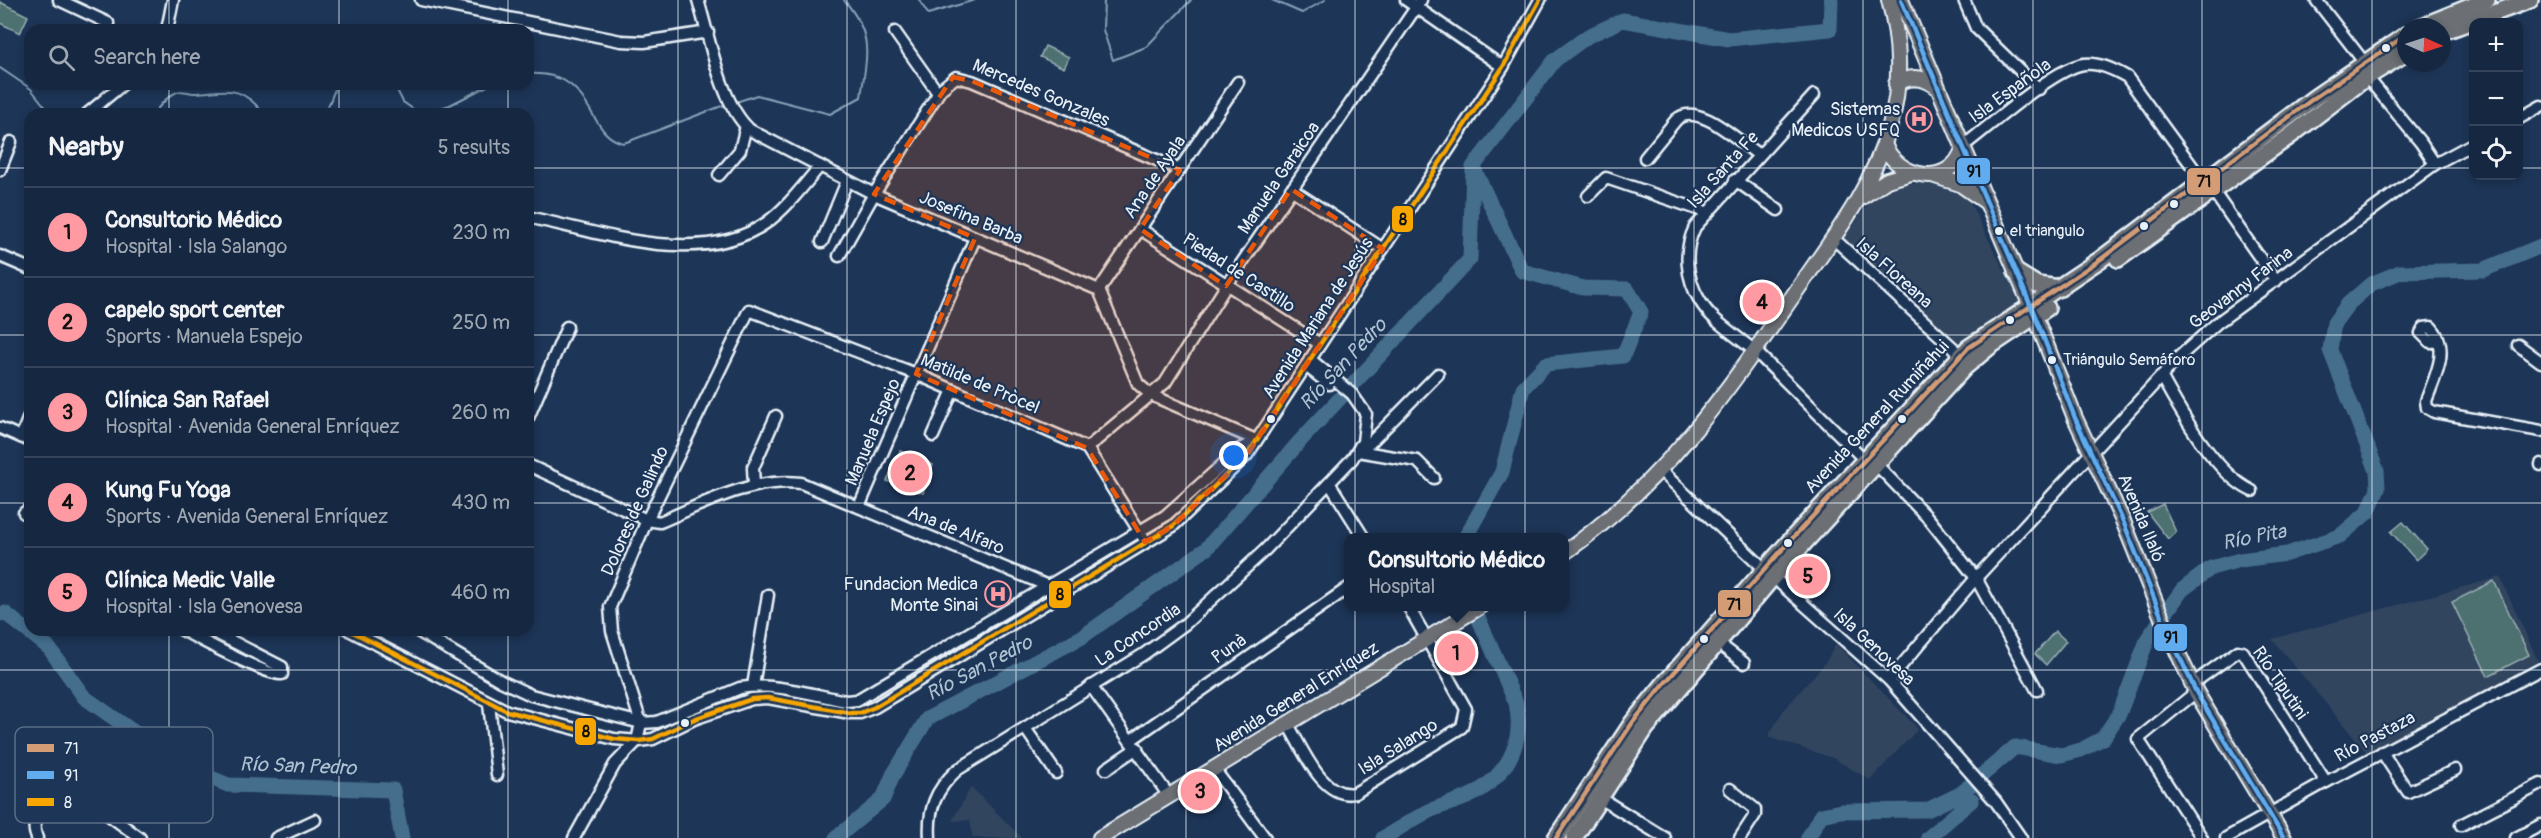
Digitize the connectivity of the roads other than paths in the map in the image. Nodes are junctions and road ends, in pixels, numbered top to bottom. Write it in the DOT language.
graph roads {
  1 [pos="59,0"];
  2 [pos="174,0"];
  3 [pos="421,0"];
  4 [pos="698,0"];
  5 [pos="1406,0"];
  6 [pos="1540,0"];
  7 [pos="1898,0"];
  8 [pos="1964,0"];
  9 [pos="2316,0"];
  10 [pos="2487,0"];
  11 [pos="2530,0"];
  12 [pos="1418,3"];
  13 [pos="2451,20"];
  14 [pos="2451,23"];
  15 [pos="102,24"];
  16 [pos="168,24"];
  17 [pos="708,32"];
  18 [pos="895,32"];
  19 [pos="2397,43"];
  20 [pos="2397,57"];
  21 [pos="1503,67"];
  22 [pos="2366,69"];
  23 [pos="1238,82"];
  24 [pos="1896,84"];
  25 [pos="1935,86"];
  26 [pos="2038,89"];
  27 [pos="116,90"];
  28 [pos="938,93"];
  29 [pos="1814,94"];
  30 [pos="2541,106"];
  31 [pos="94,108"];
  32 [pos="2523,115"];
  33 [pos="746,126"];
  34 [pos="12,142"];
  35 [pos="1884,144"];
  36 [pos="2469,146"];
  37 [pos="1962,148"];
  38 [pos="1759,155"];
  39 [pos="1645,158"];
  40 [pos="2435,164"];
  41 [pos="820,166"];
  42 [pos="0,170"];
  43 [pos="1180,170"];
  44 [pos="1911,173"];
  45 [pos="719,175"];
  46 [pos="1932,175"];
  47 [pos="1735,180"];
  48 [pos="847,181"];
  49 [pos="2208,186"];
  50 [pos="1291,189"];
  51 [pos="874,194"];
  52 [pos="1588,196"];
  53 [pos="1858,201"];
  54 [pos="1986,202"];
  55 [pos="1778,210"];
  56 [pos="1706,212"];
  57 [pos="534,217"];
  58 [pos="1140,229"];
  59 [pos="975,238"];
  60 [pos="1833,238"];
  61 [pos="822,242"];
  62 [pos="1383,249"];
  63 [pos="0,256"];
  64 [pos="839,256"];
  65 [pos="24,266"];
  66 [pos="2016,272"];
  67 [pos="2276,281"];
  68 [pos="1226,286"];
  69 [pos="2060,288"];
  70 [pos="1099,290"];
  71 [pos="756,310"];
  72 [pos="2033,311"];
  73 [pos="567,327"];
  74 [pos="2439,341"];
  75 [pos="1320,344"];
  76 [pos="2518,345"];
  77 [pos="1754,351"];
  78 [pos="1961,355"];
  79 [pos="1308,362"];
  80 [pos="2541,362"];
  81 [pos="916,374"];
  82 [pos="1438,374"];
  83 [pos="2161,376"];
  84 [pos="953,390"];
  85 [pos="1151,395"];
  86 [pos="534,404"];
  87 [pos="776,416"];
  88 [pos="0,428"];
  89 [pos="2541,431"];
  90 [pos="933,435"];
  91 [pos="24,438"];
  92 [pos="1256,440"];
  93 [pos="1087,448"];
  94 [pos="1359,448"];
  95 [pos="2092,452"];
  96 [pos="1870,461"];
  97 [pos="534,468"];
  98 [pos="1661,471"];
  99 [pos="1434,478"];
  100 [pos="1330,484"];
  101 [pos="754,485"];
  102 [pos="2252,491"];
  103 [pos="859,507"];
  104 [pos="647,520"];
  105 [pos="1139,531"];
  106 [pos="1361,533"];
  107 [pos="1146,542"];
  108 [pos="1569,550"];
  109 [pos="1770,573"];
  110 [pos="1976,578"];
  111 [pos="1048,586"];
  112 [pos="1344,591"];
  113 [pos="768,595"];
  114 [pos="1054,597"];
  115 [pos="1411,611"];
  116 [pos="1471,611"];
  117 [pos="194,636"];
  118 [pos="222,636"];
  119 [pos="360,636"];
  120 [pos="426,636"];
  121 [pos="1428,637"];
  122 [pos="1718,642"];
  123 [pos="1744,663"];
  124 [pos="2541,669"];
  125 [pos="1889,680"];
  126 [pos="753,686"];
  127 [pos="1091,686"];
  128 [pos="2194,688"];
  129 [pos="2037,690"];
  130 [pos="857,700"];
  131 [pos="489,704"];
  132 [pos="860,713"];
  133 [pos="641,723"];
  134 [pos="1287,723"];
  135 [pos="1025,728"];
  136 [pos="637,741"];
  137 [pos="1134,744"];
  138 [pos="2382,752"];
  139 [pos="1106,769"];
  140 [pos="1214,769"];
  141 [pos="2455,770"];
  142 [pos="1056,773"];
  143 [pos="497,775"];
  144 [pos="2326,782"];
  145 [pos="2541,784"];
  146 [pos="1730,789"];
  147 [pos="1169,796"];
  148 [pos="1600,798"];
  149 [pos="2268,813"];
  150 [pos="315,820"];
  151 [pos="35,823"];
  152 [pos="120,823"];
  153 [pos="2461,825"];
  154 [pos="2541,825"];
  155 [pos="37,838"];
  156 [pos="140,838"];
  157 [pos="276,838"];
  158 [pos="574,838"];
  159 [pos="930,838"];
  160 [pos="1100,838"];
  161 [pos="1265,838"];
  162 [pos="1556,838"];
  163 [pos="1574,838"];
  164 [pos="1665,838"];
  165 [pos="1740,838"];
  166 [pos="2021,838"];
  167 [pos="2202,838"];
  168 [pos="2226,838"];
  169 [pos="2284,838"];
  170 [pos="2516,838"];
  1 -- 15 [label="street"];
  2 -- 16 [label="street"];
  3 -- 17 [label="street"];
  4 -- 17 [label="street, Josefina Barba"];
  5 -- 12 [label="street"];
  6 -- 21 [label="street, Avenida Mariana de Jesús"];
  7 -- 24 [label="main road"];
  7 -- 25 [label="main road"];
  8 -- 26 [label="street"];
  9 -- 22 [label="street"];
  10 -- 13 [label="highway"];
  11 -- 14 [label="highway"];
  12 -- 21 [label="street"];
  12 -- 50 [label="street, Manuela Garaicoa"];
  17 -- 33 [label="street, Josefina Barba"];
  18 -- 28 [label="street"];
  19 -- 22 [label="highway"];
  20 -- 22 [label="highway"];
  21 -- 62 [label="street, Avenida Mariana de Jesús"];
  22 -- 40 [label="street"];
  22 -- 49 [label="highway, Avenida General Rumiñahui"];
  23 -- 43 [label="street, Ana de Ayala"];
  24 -- 25 [label="main road"];
  24 -- 35 [label="main road"];
  25 -- 37 [label="main road"];
  26 -- 37 [label="street, Isla Española"];
  26 -- 49 [label="street, Isla Española"];
  27 -- 31 [label="street"];
  28 -- 43 [label="street, Mercedes Gonzales"];
  28 -- 51 [label="street, Mercedes Gonzales"];
  29 -- 38 [label="street, Isla Santa Fe"];
  30 -- 32 [label="street"];
  33 -- 41 [label="street, Josefina Barba"];
  33 -- 45 [label="street"];
  34 -- 42 [label="street"];
  35 -- 44 [label="main road"];
  35 -- 53 [label="main road"];
  36 -- 40 [label="street, Geovanny Farina"];
  37 -- 46 [label="main road"];
  37 -- 54 [label="main road, Avenida Ilaló"];
  38 -- 39 [label="street"];
  38 -- 47 [label="street, Isla Santa Fe"];
  40 -- 67 [label="street, Geovanny Farina"];
  41 -- 48 [label="street, Josefina Barba"];
  41 -- 57 [label="street"];
  43 -- 58 [label="street, Ana de Ayala"];
  44 -- 46 [label="main road"];
  44 -- 53 [label="main road"];
  46 -- 54 [label="main road"];
  47 -- 55 [label="street"];
  47 -- 56 [label="street, Isla Santa Fe"];
  48 -- 51 [label="street, Josefina Barba"];
  48 -- 61 [label="street"];
  49 -- 67 [label="street, Isla Española"];
  49 -- 69 [label="highway, Avenida General Rumiñahui"];
  49 -- 72 [label="highway, Avenida General Rumiñahui"];
  50 -- 62 [label="street"];
  50 -- 68 [label="street, Manuela Garaicoa"];
  51 -- 59 [label="street, Josefina Barba"];
  51 -- 64 [label="street, Mercedes Gonzales"];
  52 -- 56 [label="street"];
  53 -- 60 [label="main road"];
  54 -- 66 [label="main road, Avenida Ilaló"];
  56 -- 77 [label="street, Isla Santa Fe"];
  58 -- 68 [label="street, Piedad de Castillo"];
  58 -- 70 [label="street, Ana de Ayala"];
  59 -- 70 [label="street, Josefina Barba"];
  59 -- 81 [label="street, Manuela Espejo"];
  60 -- 77 [label="main road"];
  60 -- 78 [label="street, Isla Floreana"];
  62 -- 75 [label="street, Avenida Mariana de Jesús"];
  63 -- 65 [label="street"];
  66 -- 69 [label="highway"];
  66 -- 72 [label="main road, Avenida Ilaló"];
  67 -- 83 [label="street, Geovanny Farina"];
  68 -- 75 [label="street, Piedad de Castillo"];
  68 -- 85 [label="street, Manuela Garaicoa"];
  69 -- 72 [label="highway, Avenida General Rumiñahui"];
  70 -- 85 [label="street"];
  71 -- 81 [label="street, Matilde de Pròcel"];
  71 -- 104 [label="street, Dolores de Galindo"];
  72 -- 78 [label="highway, Avenida General Rumiñahui"];
  72 -- 95 [label="main road, Avenida Ilaló"];
  72 -- 96 [label="highway, Avenida General Rumiñahui"];
  73 -- 86 [label="street"];
  74 -- 89 [label="street"];
  75 -- 79 [label="street, Avenida Mariana de Jesús"];
  76 -- 80 [label="street"];
  77 -- 96 [label="street"];
  77 -- 98 [label="main road"];
  78 -- 96 [label="highway, Avenida General Rumiñahui"];
  79 -- 92 [label="street, Avenida Mariana de Jesús"];
  79 -- 94 [label="street, La Concordia"];
  81 -- 84 [label="street, Matilde de Pròcel"];
  81 -- 103 [label="street, Manuela Espejo"];
  82 -- 94 [label="street"];
  83 -- 95 [label="street, Geovanny Farina"];
  83 -- 102 [label="street"];
  84 -- 90 [label="street"];
  84 -- 93 [label="street, Matilde de Pròcel"];
  85 -- 92 [label="street"];
  85 -- 93 [label="street, Manuela Garaicoa"];
  87 -- 101 [label="street"];
  88 -- 91 [label="street"];
  92 -- 105 [label="street, Avenida Mariana de Jesús"];
  92 -- 107 [label="street, Avenida Mariana de Jesús"];
  93 -- 105 [label="street"];
  94 -- 99 [label="street"];
  94 -- 100 [label="street, La Concordia"];
  95 -- 110 [label="street, Geovanny Farina"];
  95 -- 128 [label="main road, Avenida Ilaló"];
  96 -- 109 [label="highway, Avenida General Rumiñahui"];
  96 -- 110 [label="street"];
  97 -- 104 [label="street"];
  98 -- 108 [label="main road"];
  98 -- 109 [label="street, Isla Genovesa"];
  100 -- 106 [label="street"];
  100 -- 127 [label="street, La Concordia"];
  101 -- 103 [label="street, Ana de Alfaro"];
  101 -- 104 [label="street, Ana de Alfaro"];
  103 -- 111 [label="street, Ana de Alfaro"];
  104 -- 133 [label="street, Dolores de Galindo"];
  105 -- 107 [label="street"];
  105 -- 111 [label="street, Avenida Mariana de Jesús"];
  107 -- 114 [label="street, Avenida Mariana de Jesús"];
  109 -- 122 [label="highway, Avenida General Rumiñahui"];
  109 -- 125 [label="street, Isla Genovesa"];
  109 -- 162 [label="highway, Avenida General Rumiñahui"];
  110 -- 125 [label="street, Geovanny Farina"];
  110 -- 129 [label="street"];
  111 -- 114 [label="street"];
  111 -- 130 [label="street, Avenida Mariana de Jesús"];
  112 -- 137 [label="street, Punà"];
  113 -- 126 [label="street"];
  114 -- 132 [label="street, Avenida Mariana de Jesús"];
  115 -- 121 [label="street"];
  116 -- 121 [label="main road, Avenida General Enríquez"];
  117 -- 118 [label="street"];
  119 -- 131 [label="street"];
  120 -- 133 [label="street"];
  121 -- 134 [label="main road, Avenida General Enríquez"];
  121 -- 134 [label="street, Isla Salango"];
  122 -- 123 [label="street"];
  122 -- 148 [label="highway, Avenida General Rumiñahui"];
  124 -- 138 [label="street, Río Pastaza"];
  125 -- 166 [label="street, Isla Genovesa"];
  126 -- 130 [label="street"];
  126 -- 133 [label="street"];
  127 -- 135 [label="street, La Concordia"];
  127 -- 137 [label="street"];
  128 -- 144 [label="street, Río Tiputini"];
  128 -- 149 [label="main road, Avenida Ilaló"];
  128 -- 167 [label="street"];
  130 -- 132 [label="street"];
  131 -- 136 [label="street"];
  131 -- 143 [label="street"];
  132 -- 136 [label="street"];
  133 -- 136 [label="street, Dolores de Galindo"];
  134 -- 140 [label="main road, Avenida General Enríquez"];
  135 -- 142 [label="street"];
  135 -- 159 [label="street, La Concordia"];
  136 -- 158 [label="street"];
  137 -- 139 [label="street, Punà"];
  137 -- 147 [label="street"];
  138 -- 141 [label="street"];
  138 -- 144 [label="street, Río Pastaza"];
  140 -- 147 [label="main road, Avenida General Enríquez"];
  140 -- 161 [label="street"];
  144 -- 149 [label="street, Río Pastaza"];
  145 -- 153 [label="street"];
  146 -- 165 [label="street"];
  147 -- 160 [label="main road, Avenida General Enríquez"];
  148 -- 163 [label="highway, Avenida General Rumiñahui"];
  148 -- 164 [label="street"];
  149 -- 168 [label="street, Río Pastaza"];
  149 -- 169 [label="main road, Avenida Ilaló"];
  150 -- 157 [label="street"];
  151 -- 155 [label="street"];
  152 -- 156 [label="street"];
  154 -- 170 [label="street"];
}
